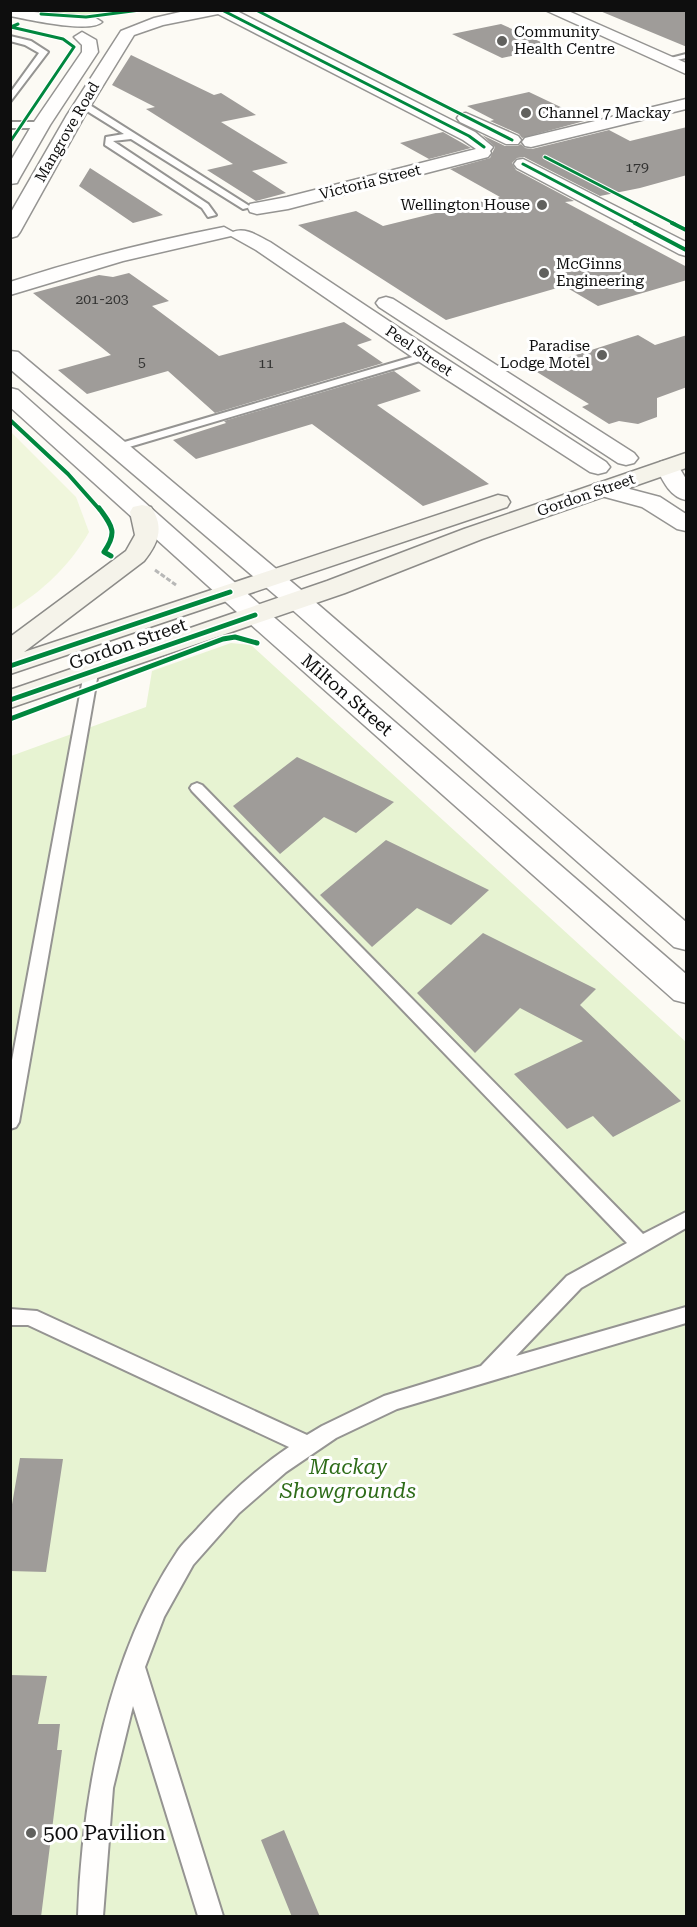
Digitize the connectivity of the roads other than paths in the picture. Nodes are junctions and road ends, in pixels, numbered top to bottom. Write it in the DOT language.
graph roads {
  1 [pos="177,10"];
  2 [pos="215,10"];
  3 [pos="222,10"];
  4 [pos="256,10"];
  5 [pos="552,10"];
  6 [pos="579,10"];
  7 [pos="11,14"];
  8 [pos="102,22"];
  9 [pos="129,32"];
  10 [pos="78,34"];
  11 [pos="10,38"];
  12 [pos="686,56"];
  13 [pos="667,60"];
  14 [pos="687,69"];
  15 [pos="10,100"];
  16 [pos="82,104"];
  17 [pos="687,104"];
  18 [pos="687,114"];
  19 [pos="10,125"];
  20 [pos="41,125"];
  21 [pos="133,136"];
  22 [pos="512,140"];
  23 [pos="540,150"];
  24 [pos="491,156"];
  25 [pos="523,164"];
  26 [pos="10,180"];
  27 [pos="252,208"];
  28 [pos="209,218"];
  29 [pos="276,228"];
  30 [pos="687,230"];
  31 [pos="10,232"];
  32 [pos="232,234"];
  33 [pos="687,250"];
  34 [pos="318,259"];
  35 [pos="10,269"];
  36 [pos="10,289"];
  37 [pos="368,291"];
  38 [pos="426,356"];
  39 [pos="10,357"];
  40 [pos="10,395"];
  41 [pos="687,437"];
  42 [pos="115,448"];
  43 [pos="626,458"];
  44 [pos="680,460"];
  45 [pos="601,478"];
  46 [pos="687,493"];
  47 [pos="142,512"];
  48 [pos="687,524"];
  49 [pos="272,579"];
  50 [pos="230,592"];
  51 [pos="297,600"];
  52 [pos="255,615"];
  53 [pos="10,650"];
  54 [pos="10,666"];
  55 [pos="91,673"];
  56 [pos="10,700"];
  57 [pos="198,788"];
  58 [pos="687,939"];
  59 [pos="687,992"];
  60 [pos="10,1122"];
  61 [pos="687,1220"];
  62 [pos="641,1245"];
  63 [pos="687,1315"];
  64 [pos="10,1317"];
  65 [pos="488,1372"];
  66 [pos="308,1446"];
  67 [pos="133,1667"];
  68 [pos="90,1917"];
  69 [pos="210,1917"];
  1 -- 8 [label="street"];
  2 -- 9 [label="street"];
  3 -- 24 [label="street"];
  4 -- 22 [label="street"];
  5 -- 13 [label="street"];
  6 -- 12 [label="street"];
  7 -- 8 [label="street"];
  7 -- 10 [label="street"];
  8 -- 9 [label="street"];
  8 -- 10 [label="street"];
  9 -- 10 [label="street"];
  9 -- 16 [label="street, Mangrove Road"];
  10 -- 20 [label="street, Mangrove Road"];
  11 -- 15 [label="lane"];
  12 -- 13 [label="lane"];
  13 -- 14 [label="street"];
  16 -- 21 [label="lane"];
  16 -- 31 [label="street, Mangrove Road"];
  17 -- 23 [label="street"];
  18 -- 23 [label="street"];
  19 -- 20 [label="lane"];
  20 -- 26 [label="street, Mangrove Road"];
  21 -- 27 [label="lane"];
  21 -- 28 [label="lane"];
  22 -- 23 [label="street"];
  22 -- 24 [label="street"];
  23 -- 25 [label="street"];
  23 -- 30 [label="street"];
  24 -- 25 [label="street"];
  24 -- 27 [label="street, Victoria Street"];
  24 -- 29 [label="street, Victoria Street"];
  25 -- 33 [label="street"];
  27 -- 28 [label="street, Victoria Street"];
  27 -- 29 [label="street"];
  28 -- 32 [label="street, Peel Street"];
  28 -- 35 [label="street"];
  29 -- 32 [label="street, Victoria Street"];
  29 -- 34 [label="street"];
  32 -- 36 [label="street"];
  32 -- 38 [label="street, Peel Street"];
  37 -- 43 [label="street, Peel Street"];
  38 -- 42 [label="lane"];
  38 -- 45 [label="street, Peel Street"];
  39 -- 42 [label="street"];
  40 -- 47 [label="street, Milton Street"];
  41 -- 43 [label="main road, Gordon Street"];
  42 -- 49 [label="street"];
  43 -- 45 [label="main road, Gordon Street"];
  44 -- 45 [label="main road, Gordon Street"];
  44 -- 46 [label="street"];
  45 -- 48 [label="street, Peel Street"];
  45 -- 49 [label="main road, Gordon Street"];
  45 -- 51 [label="main road, Gordon Street"];
  47 -- 50 [label="street, Milton Street"];
  47 -- 53 [label="main road"];
  49 -- 50 [label="main road, Gordon Street"];
  49 -- 51 [label="street"];
  50 -- 52 [label="street, Milton Street"];
  50 -- 54 [label="main road, Gordon Street"];
  51 -- 52 [label="main road, Gordon Street"];
  51 -- 58 [label="street"];
  52 -- 55 [label="main road, Gordon Street"];
  52 -- 59 [label="street, Milton Street"];
  55 -- 56 [label="main road, Gordon Street"];
  55 -- 60 [label="lane"];
  57 -- 62 [label="lane"];
  61 -- 62 [label="lane"];
  62 -- 65 [label="lane"];
  63 -- 65 [label="lane"];
  64 -- 66 [label="lane"];
  65 -- 66 [label="lane"];
  66 -- 67 [label="lane"];
  67 -- 68 [label="lane"];
  67 -- 69 [label="lane"];
}
